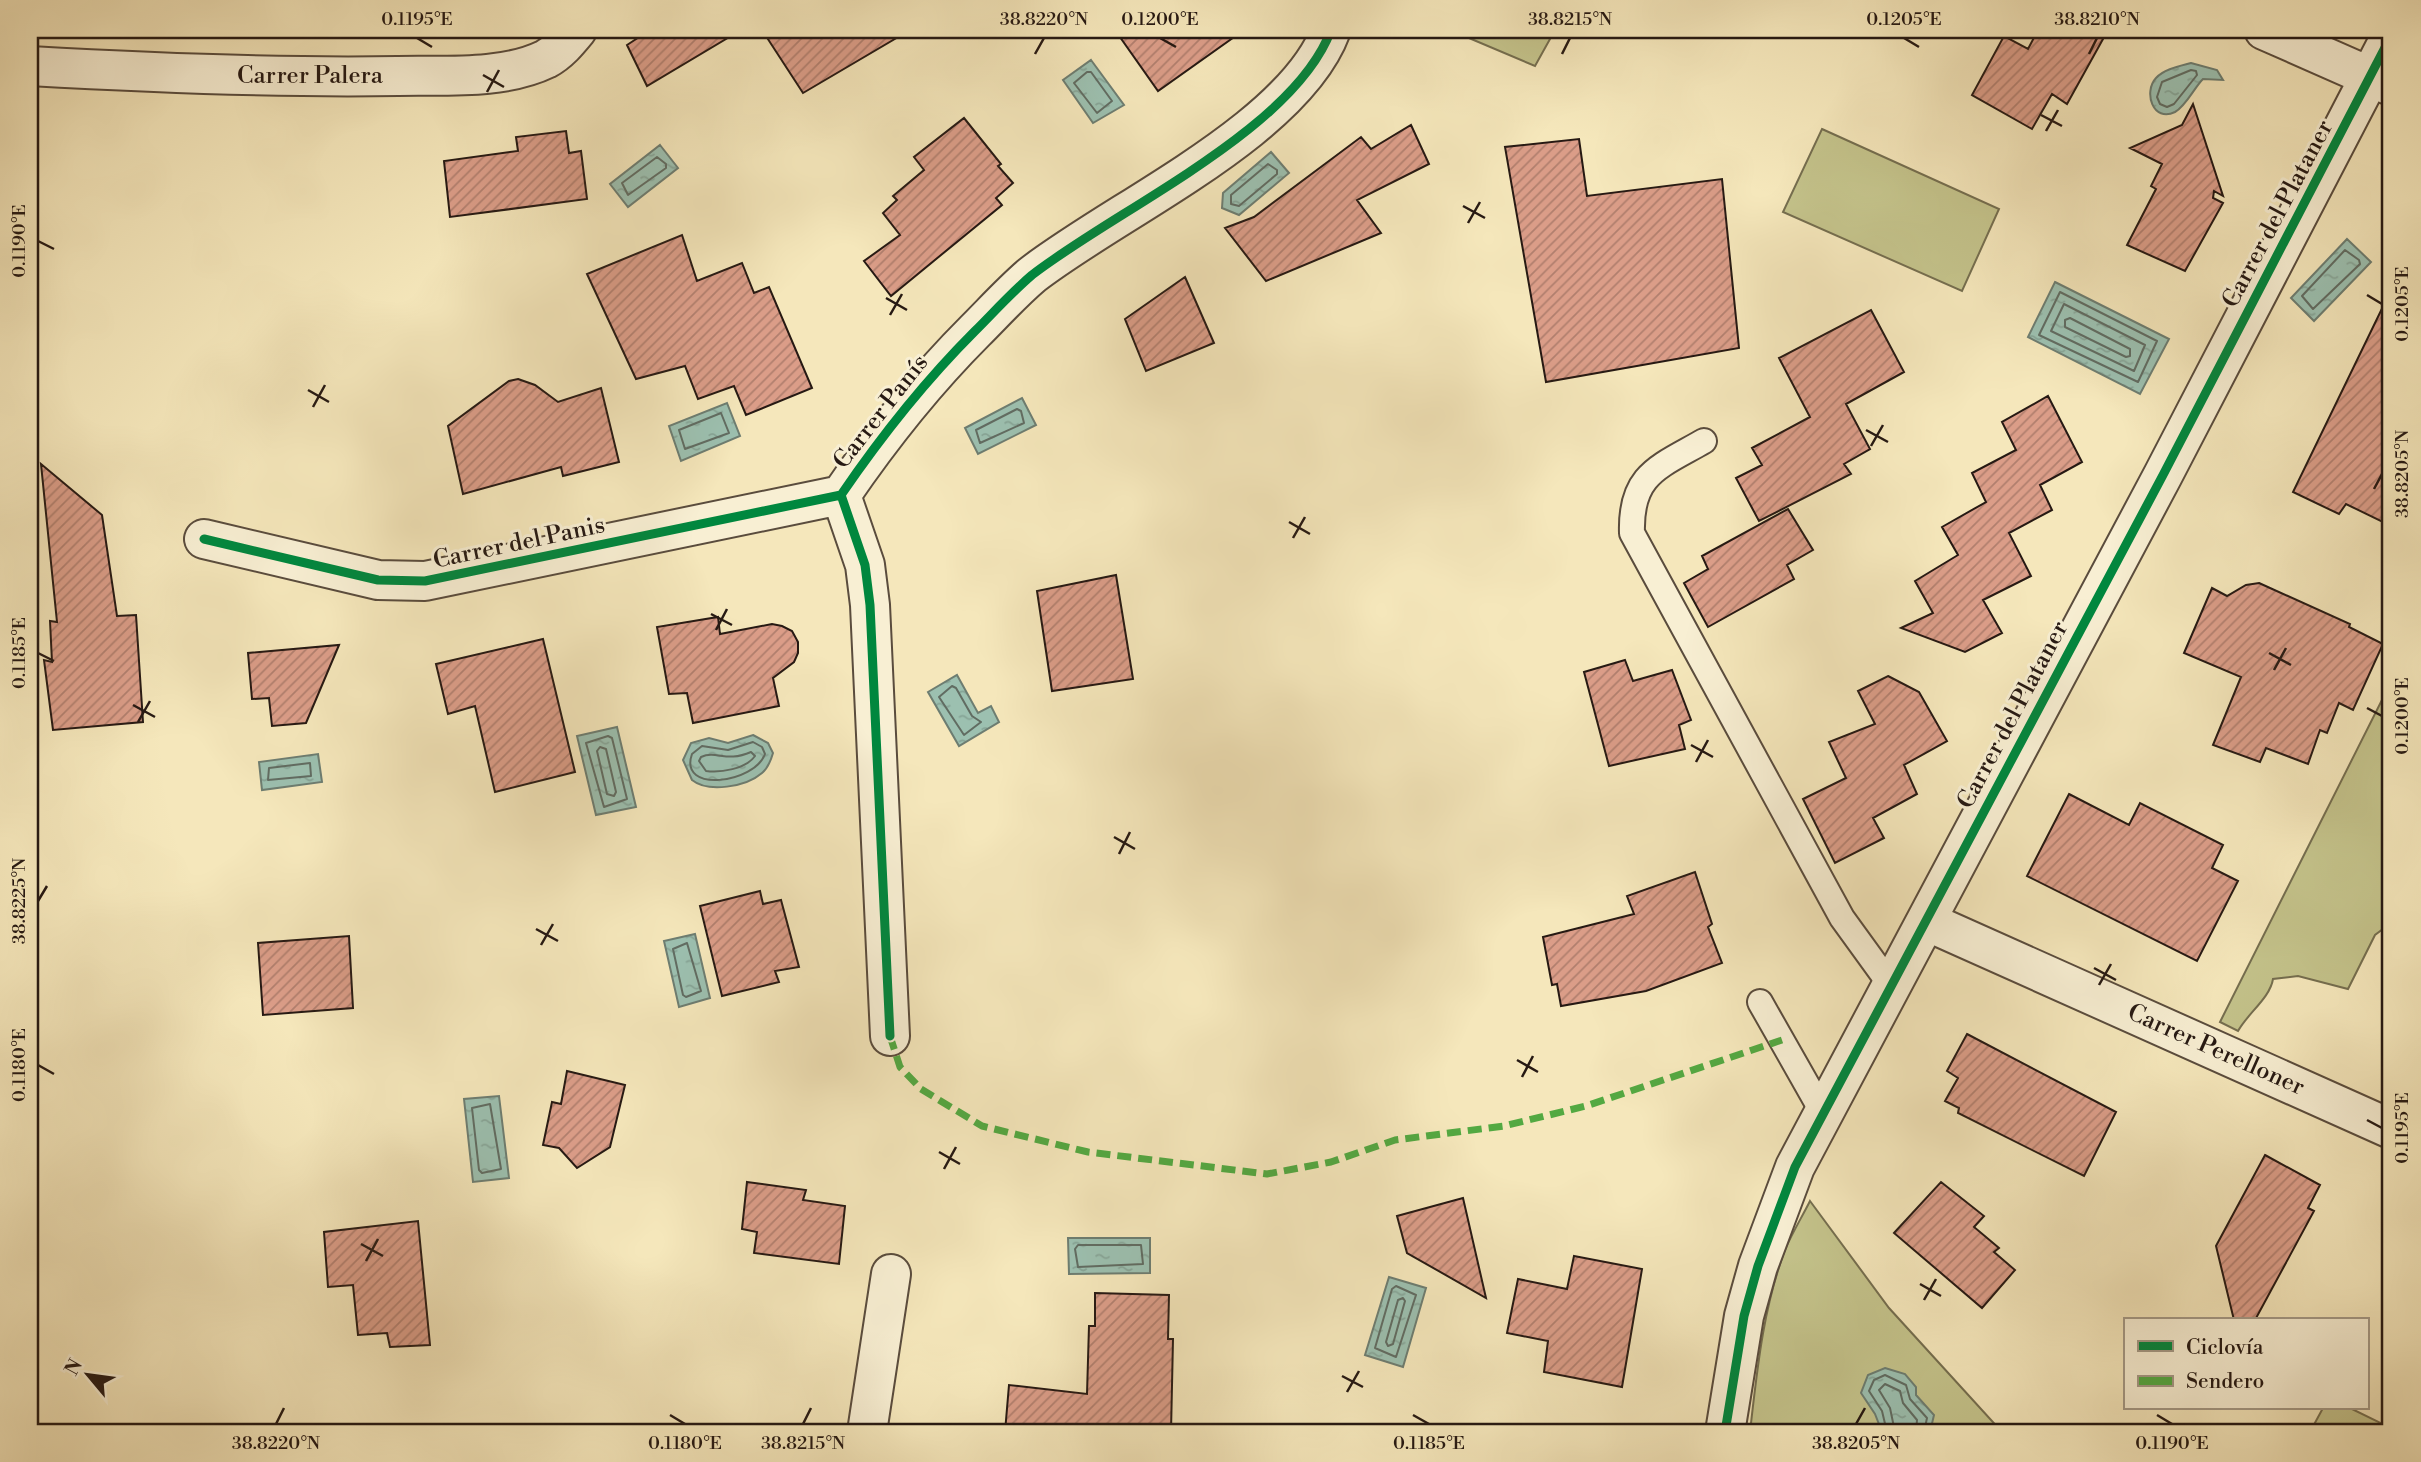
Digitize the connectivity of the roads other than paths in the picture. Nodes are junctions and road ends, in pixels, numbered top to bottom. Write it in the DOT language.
graph roads {
  1 [pos="577,30"];
  2 [pos="1331,30"];
  3 [pos="2264,30"];
  4 [pos="2391,36"];
  5 [pos="30,66"];
  6 [pos="2381,81"];
  7 [pos="1704,441"];
  8 [pos="841,495"];
  9 [pos="204,538"];
  10 [pos="1926,920"];
  11 [pos="1892,988"];
  12 [pos="1760,1002"];
  13 [pos="890,1036"];
  14 [pos="1823,1113"];
  15 [pos="2391,1129"];
  16 [pos="891,1274"];
  17 [pos="867,1432"];
  18 [pos="1725,1432"];
  1 -- 5 [label="street, Carrer Palera"];
  2 -- 8 [label="street, Carrer Panís"];
  3 -- 6 [label="street"];
  4 -- 6 [label="street, Carrer del Plataner"];
  6 -- 10 [label="street, Carrer del Plataner"];
  7 -- 11 [label="lane"];
  8 -- 9 [label="street, Carrer del Panis"];
  8 -- 13 [label="street, Carrer Panís"];
  10 -- 11 [label="street, Carrer del Plataner"];
  10 -- 15 [label="street, Carrer Perelloner"];
  11 -- 14 [label="street, Carrer del Plataner"];
  12 -- 14 [label="lane"];
  14 -- 18 [label="street, Carrer del Plataner"];
  16 -- 17 [label="street"];
}
